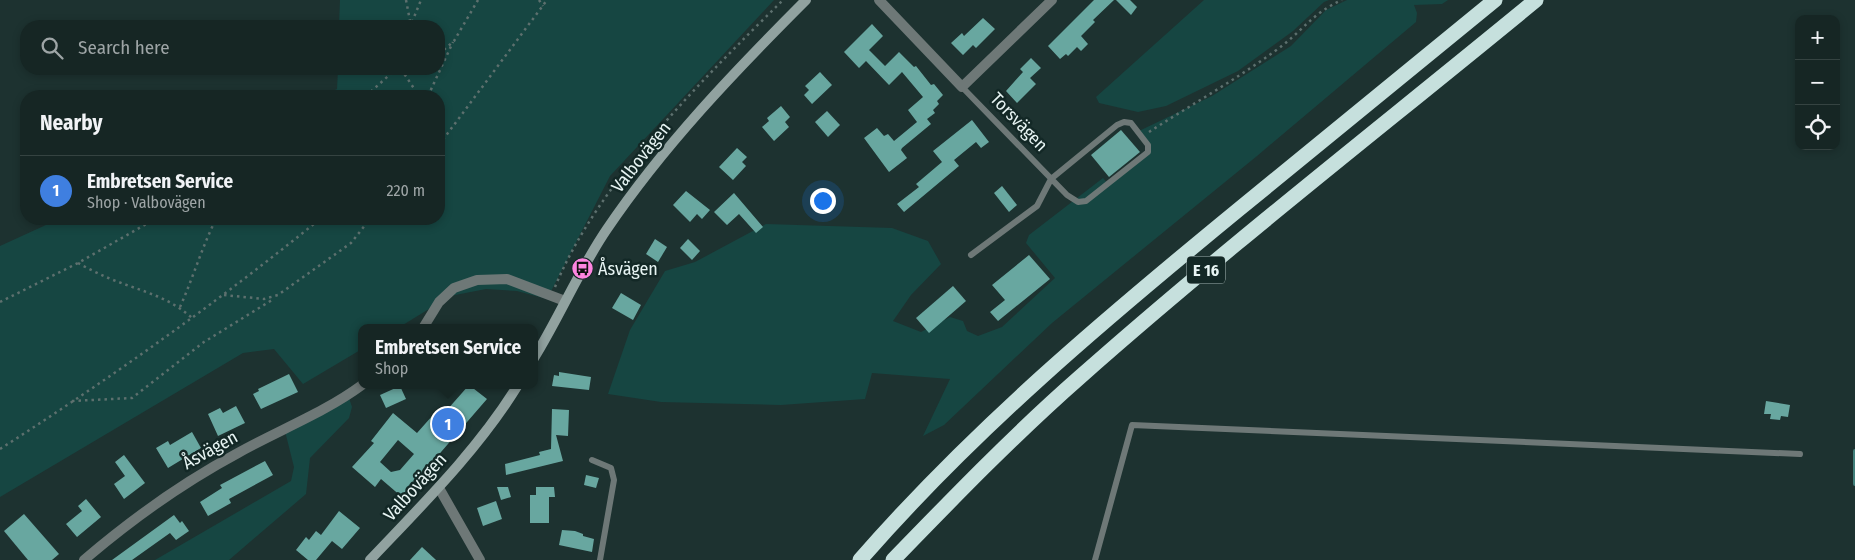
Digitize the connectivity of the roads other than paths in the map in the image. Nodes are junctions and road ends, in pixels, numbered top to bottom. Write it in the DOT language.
graph roads {
  1 [pos="806,0"];
  2 [pos="879,0"];
  3 [pos="1052,0"];
  4 [pos="1495,0"];
  5 [pos="1536,0"];
  6 [pos="962,87"];
  7 [pos="1051,179"];
  8 [pos="972,255"];
  9 [pos="565,301"];
  10 [pos="425,324"];
  11 [pos="538,351"];
  12 [pos="358,388"];
  13 [pos="515,389"];
  14 [pos="1800,454"];
  15 [pos="592,460"];
  16 [pos="439,488"];
  17 [pos="84,560"];
  18 [pos="370,560"];
  19 [pos="480,560"];
  20 [pos="600,560"];
  21 [pos="860,560"];
  22 [pos="893,560"];
  23 [pos="1095,560"];
  1 -- 9 [label="main road, Valbovägen"];
  2 -- 6 [label="street, Torsvägen"];
  3 -- 6 [label="street"];
  4 -- 21 [label="highway, E 16"];
  5 -- 22 [label="highway, E 16"];
  6 -- 7 [label="lane, Torsvägen"];
  7 -- 7 [label="lane, Torsvägen"];
  7 -- 8 [label="lane"];
  9 -- 10 [label="street"];
  9 -- 11 [label="main road, Valbovägen"];
  12 -- 17 [label="street, Åsvägen"];
  13 -- 16 [label="main road, Valbovägen"];
  14 -- 23 [label="lane"];
  15 -- 20 [label="lane"];
  16 -- 18 [label="main road, Valbovägen"];
  16 -- 19 [label="street"];
}
